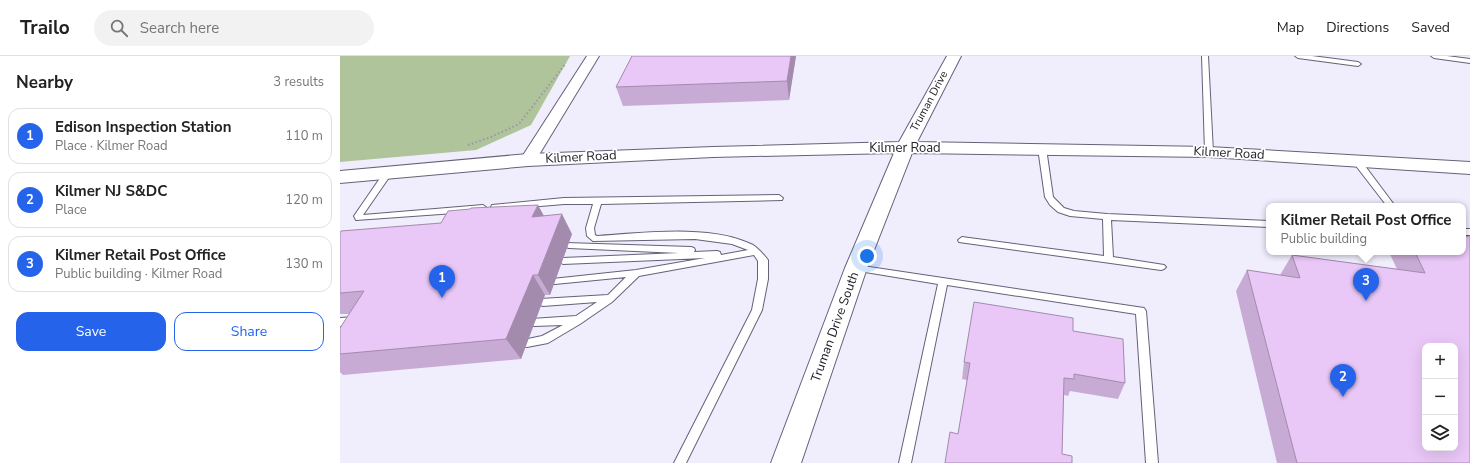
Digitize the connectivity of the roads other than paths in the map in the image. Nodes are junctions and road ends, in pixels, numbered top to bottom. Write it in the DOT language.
graph roads {
  1 [pos="593,56"];
  2 [pos="954,56"];
  3 [pos="1205,56"];
  4 [pos="1298,56"];
  5 [pos="1434,56"];
  6 [pos="1470,61"];
  7 [pos="1358,64"];
  8 [pos="905,147"];
  9 [pos="1042,148"];
  10 [pos="1208,152"];
  11 [pos="528,160"];
  12 [pos="1356,160"];
  13 [pos="1470,168"];
  14 [pos="388,173"];
  15 [pos="340,177"];
  16 [pos="779,198"];
  17 [pos="598,201"];
  18 [pos="1389,203"];
  19 [pos="1106,217"];
  20 [pos="1266,224"];
  21 [pos="962,240"];
  22 [pos="569,246"];
  23 [pos="756,252"];
  24 [pos="1109,260"];
  25 [pos="563,261"];
  26 [pos="1160,267"];
  27 [pos="856,268"];
  28 [pos="636,273"];
  29 [pos="555,281"];
  30 [pos="943,281"];
  31 [pos="610,298"];
  32 [pos="543,302"];
  33 [pos="363,320"];
  34 [pos="578,320"];
  35 [pos="340,322"];
  36 [pos="534,322"];
  37 [pos="527,343"];
  38 [pos="680,463"];
  39 [pos="786,463"];
  40 [pos="905,463"];
  41 [pos="1152,463"];
  1 -- 11 [label="street"];
  2 -- 8 [label="street, Truman Drive"];
  3 -- 10 [label="lane"];
  4 -- 7 [label="lane"];
  5 -- 6 [label="lane"];
  8 -- 9 [label="street, Kilmer Road"];
  8 -- 11 [label="street, Kilmer Road"];
  8 -- 27 [label="street, Truman Drive South"];
  9 -- 10 [label="street, Kilmer Road"];
  9 -- 19 [label="lane"];
  10 -- 12 [label="street, Kilmer Road"];
  11 -- 14 [label="street, Kilmer Road"];
  12 -- 13 [label="street, Kilmer Road"];
  12 -- 18 [label="lane"];
  14 -- 15 [label="street, Kilmer Road"];
  14 -- 17 [label="lane"];
  16 -- 17 [label="lane"];
  17 -- 23 [label="lane"];
  19 -- 20 [label="lane"];
  19 -- 24 [label="lane"];
  21 -- 24 [label="lane"];
  22 -- 23 [label="lane"];
  23 -- 25 [label="lane"];
  23 -- 28 [label="lane"];
  23 -- 38 [label="lane"];
  24 -- 26 [label="lane"];
  27 -- 30 [label="lane"];
  27 -- 39 [label="street, Truman Drive South"];
  28 -- 29 [label="lane"];
  28 -- 31 [label="lane"];
  30 -- 40 [label="lane"];
  30 -- 41 [label="lane"];
  31 -- 32 [label="lane"];
  31 -- 34 [label="lane"];
  33 -- 35 [label="lane"];
  34 -- 36 [label="lane"];
  34 -- 37 [label="lane"];
}
